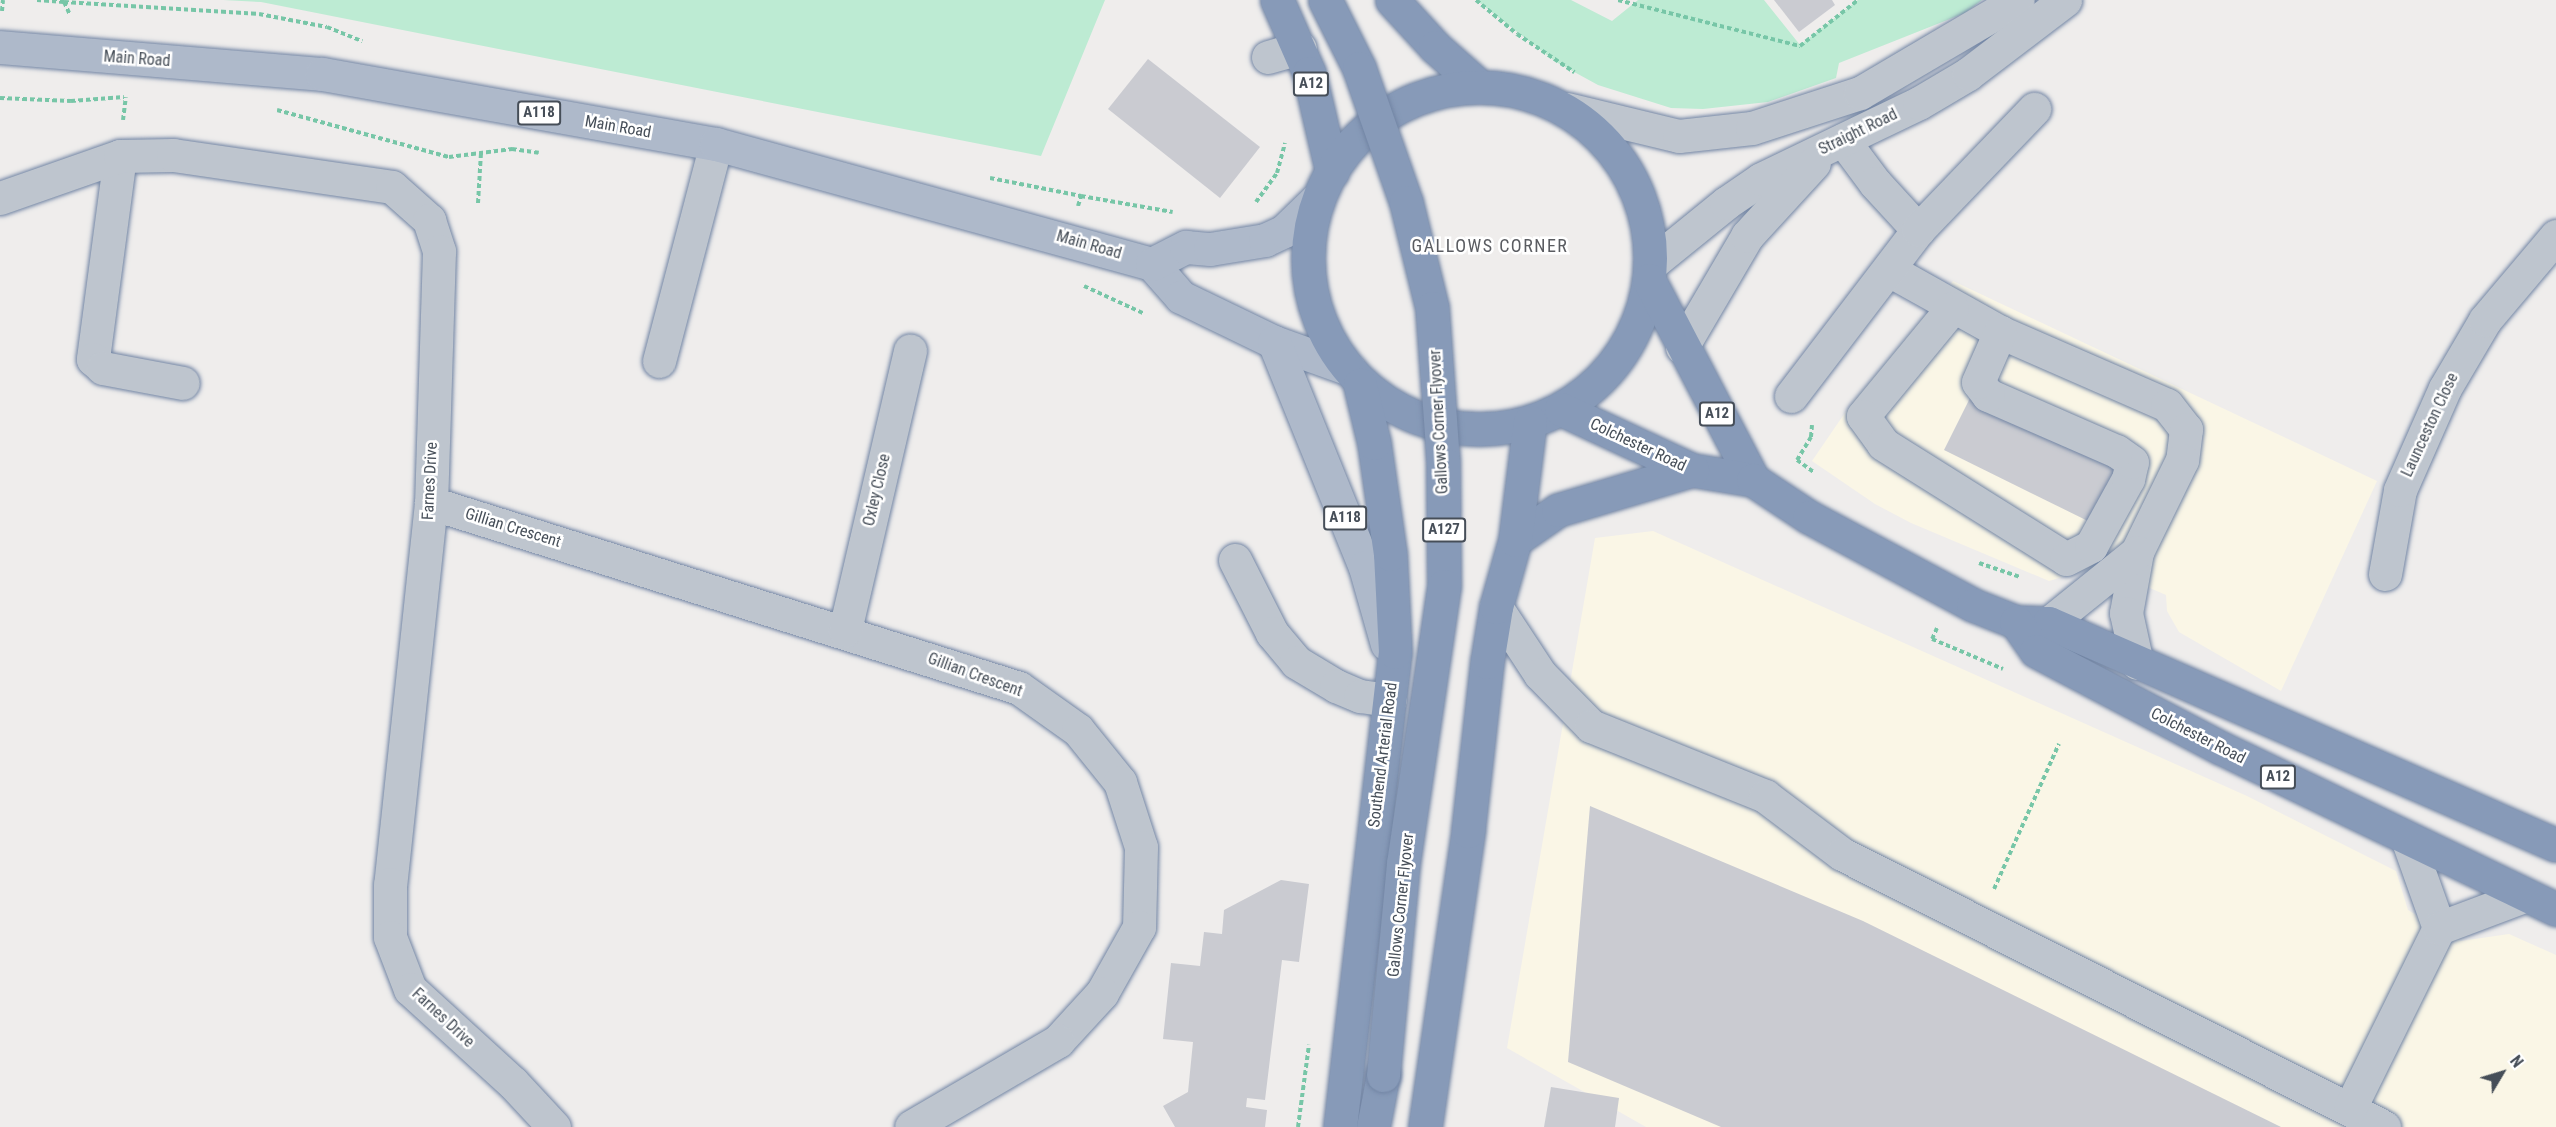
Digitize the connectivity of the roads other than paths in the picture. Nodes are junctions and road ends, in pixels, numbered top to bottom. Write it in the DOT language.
graph roads {
  1 [pos="1277,0"];
  2 [pos="1325,0"];
  3 [pos="1392,0"];
  4 [pos="2018,0"];
  5 [pos="2065,0"];
  6 [pos="0,47"];
  7 [pos="1299,48"];
  8 [pos="1268,57"];
  9 [pos="1479,86"];
  10 [pos="2034,109"];
  11 [pos="1567,110"];
  12 [pos="1843,140"];
  13 [pos="716,144"];
  14 [pos="120,156"];
  15 [pos="1325,185"];
  16 [pos="0,198"];
  17 [pos="1918,230"];
  18 [pos="2556,236"];
  19 [pos="1152,264"];
  20 [pos="1889,270"];
  21 [pos="1650,272"];
  22 [pos="1952,308"];
  23 [pos="2000,332"];
  24 [pos="1274,342"];
  25 [pos="1682,347"];
  26 [pos="910,350"];
  27 [pos="659,361"];
  28 [pos="1354,377"];
  29 [pos="183,383"];
  30 [pos="1791,396"];
  31 [pos="1561,409"];
  32 [pos="1530,422"];
  33 [pos="1692,470"];
  34 [pos="1753,480"];
  35 [pos="431,502"];
  36 [pos="1515,540"];
  37 [pos="2137,552"];
  38 [pos="1235,560"];
  39 [pos="2385,574"];
  40 [pos="1496,607"];
  41 [pos="2016,622"];
  42 [pos="2049,623"];
  43 [pos="845,630"];
  44 [pos="2137,663"];
  45 [pos="1390,700"];
  46 [pos="2408,841"];
  47 [pos="2556,845"];
  48 [pos="2524,896"];
  49 [pos="2556,909"];
  50 [pos="2439,928"];
  51 [pos="1383,1075"];
  52 [pos="2350,1108"];
  53 [pos="554,1127"];
  54 [pos="911,1127"];
  55 [pos="1340,1127"];
  56 [pos="1373,1127"];
  57 [pos="1381,1127"];
  58 [pos="1425,1127"];
  59 [pos="2384,1127"];
  1 -- 7 [label="highway, A12"];
  2 -- 51 [label="highway, Gallows Corner Flyover / A127, bridge"];
  3 -- 9 [label="highway"];
  4 -- 11 [label="street"];
  5 -- 12 [label="street, Straight Road"];
  6 -- 13 [label="main road, Main Road / A118"];
  7 -- 8 [label="street"];
  7 -- 15 [label="highway, A12"];
  9 -- 11 [label="highway"];
  9 -- 15 [label="highway"];
  10 -- 17 [label="street"];
  11 -- 21 [label="highway"];
  12 -- 17 [label="street"];
  12 -- 21 [label="street, Straight Road"];
  12 -- 25 [label="street"];
  13 -- 19 [label="main road, Main Road / A118"];
  13 -- 27 [label="street"];
  14 -- 16 [label="street, Farnes Drive"];
  14 -- 29 [label="street"];
  14 -- 35 [label="street, Farnes Drive"];
  15 -- 19 [label="main road"];
  15 -- 28 [label="highway"];
  17 -- 20 [label="street"];
  18 -- 39 [label="street, Launceston Close"];
  19 -- 24 [label="main road"];
  20 -- 22 [label="street"];
  20 -- 30 [label="street"];
  21 -- 25 [label="highway, Colchester Road / A12"];
  21 -- 31 [label="highway"];
  22 -- 23 [label="street"];
  22 -- 23 [label="street"];
  23 -- 37 [label="street"];
  24 -- 28 [label="main road"];
  24 -- 45 [label="main road, A118"];
  25 -- 34 [label="highway, Colchester Road / A12"];
  26 -- 43 [label="street, Oxley Close"];
  28 -- 32 [label="highway"];
  28 -- 45 [label="highway, Southend Arterial Road"];
  31 -- 32 [label="highway"];
  31 -- 33 [label="highway, Colchester Road / A12"];
  32 -- 36 [label="highway"];
  33 -- 34 [label="highway, Colchester Road / A12"];
  33 -- 36 [label="highway"];
  34 -- 41 [label="highway, Colchester Road / A12"];
  35 -- 43 [label="street, Gillian Crescent"];
  35 -- 53 [label="street, Farnes Drive"];
  36 -- 40 [label="highway"];
  37 -- 42 [label="street"];
  37 -- 44 [label="street"];
  38 -- 45 [label="street"];
  40 -- 52 [label="street"];
  40 -- 58 [label="highway"];
  41 -- 42 [label="highway, Colchester Road / A12"];
  41 -- 46 [label="highway, Colchester Road / A12"];
  42 -- 44 [label="highway, Colchester Road / A12"];
  43 -- 54 [label="street, Gillian Crescent"];
  44 -- 47 [label="highway, Colchester Road / A12"];
  45 -- 55 [label="highway, Southend Arterial Road"];
  46 -- 48 [label="highway, Colchester Road / A12"];
  46 -- 50 [label="street"];
  48 -- 49 [label="highway, Colchester Road / A12"];
  48 -- 50 [label="street"];
  50 -- 52 [label="street"];
  51 -- 56 [label="highway, A127"];
  51 -- 57 [label="highway, A127"];
  52 -- 59 [label="street"];
}
